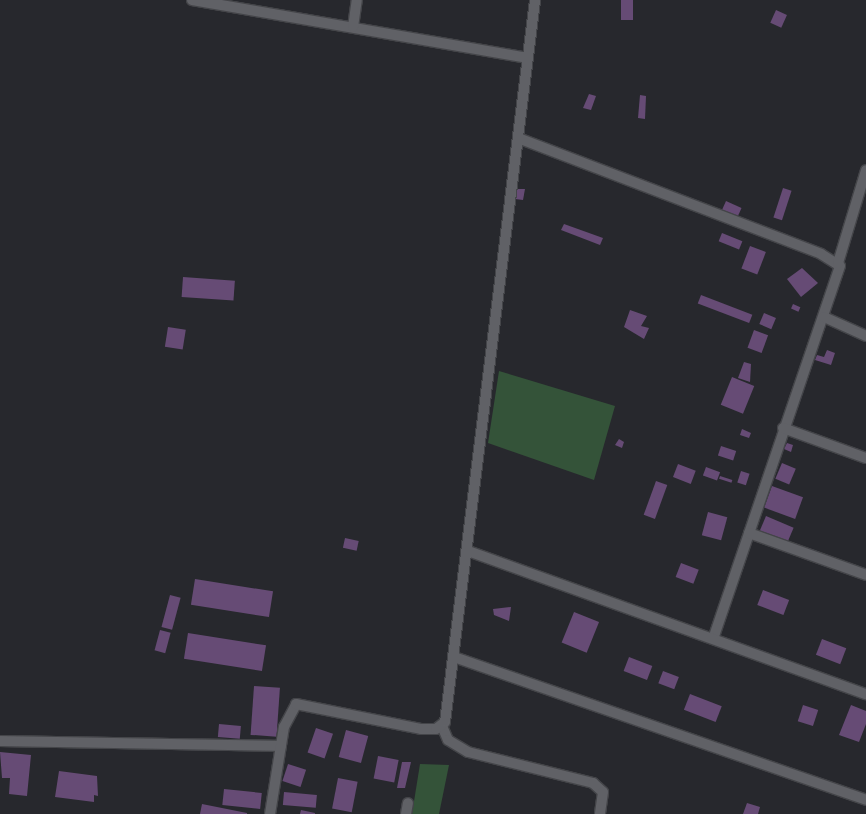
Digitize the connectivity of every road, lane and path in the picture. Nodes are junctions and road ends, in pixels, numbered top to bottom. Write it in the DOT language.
graph roads {
  1 [pos="192,0"];
  2 [pos="357,0"];
  3 [pos="535,0"];
  4 [pos="353,27"];
  5 [pos="528,58"];
  6 [pos="518,138"];
  7 [pos="866,170"];
  8 [pos="838,263"];
  9 [pos="824,317"];
  10 [pos="866,336"];
  11 [pos="783,428"];
  12 [pos="866,458"];
  13 [pos="749,533"];
  14 [pos="468,551"];
  15 [pos="866,575"];
  16 [pos="713,638"];
  17 [pos="454,657"];
  18 [pos="866,694"];
  19 [pos="442,726"];
  20 [pos="0,741"];
  21 [pos="281,746"];
  22 [pos="866,800"];
  23 [pos="408,803"];
  24 [pos="270,814"];
  25 [pos="406,814"];
  26 [pos="600,814"];
  1 -- 4 [label="street"];
  2 -- 4 [label="street"];
  3 -- 5 [label="street"];
  4 -- 5 [label="street"];
  5 -- 6 [label="street"];
  6 -- 8 [label="street"];
  6 -- 14 [label="street"];
  7 -- 8 [label="street"];
  8 -- 9 [label="street"];
  9 -- 10 [label="street"];
  9 -- 11 [label="street"];
  11 -- 12 [label="street"];
  11 -- 13 [label="street"];
  13 -- 15 [label="street"];
  13 -- 16 [label="street"];
  14 -- 16 [label="street"];
  14 -- 17 [label="street"];
  16 -- 18 [label="street"];
  17 -- 19 [label="street"];
  17 -- 22 [label="street"];
  19 -- 21 [label="street"];
  19 -- 26 [label="street"];
  20 -- 21 [label="street"];
  21 -- 24 [label="street"];
  23 -- 25 [label="street"];
}
